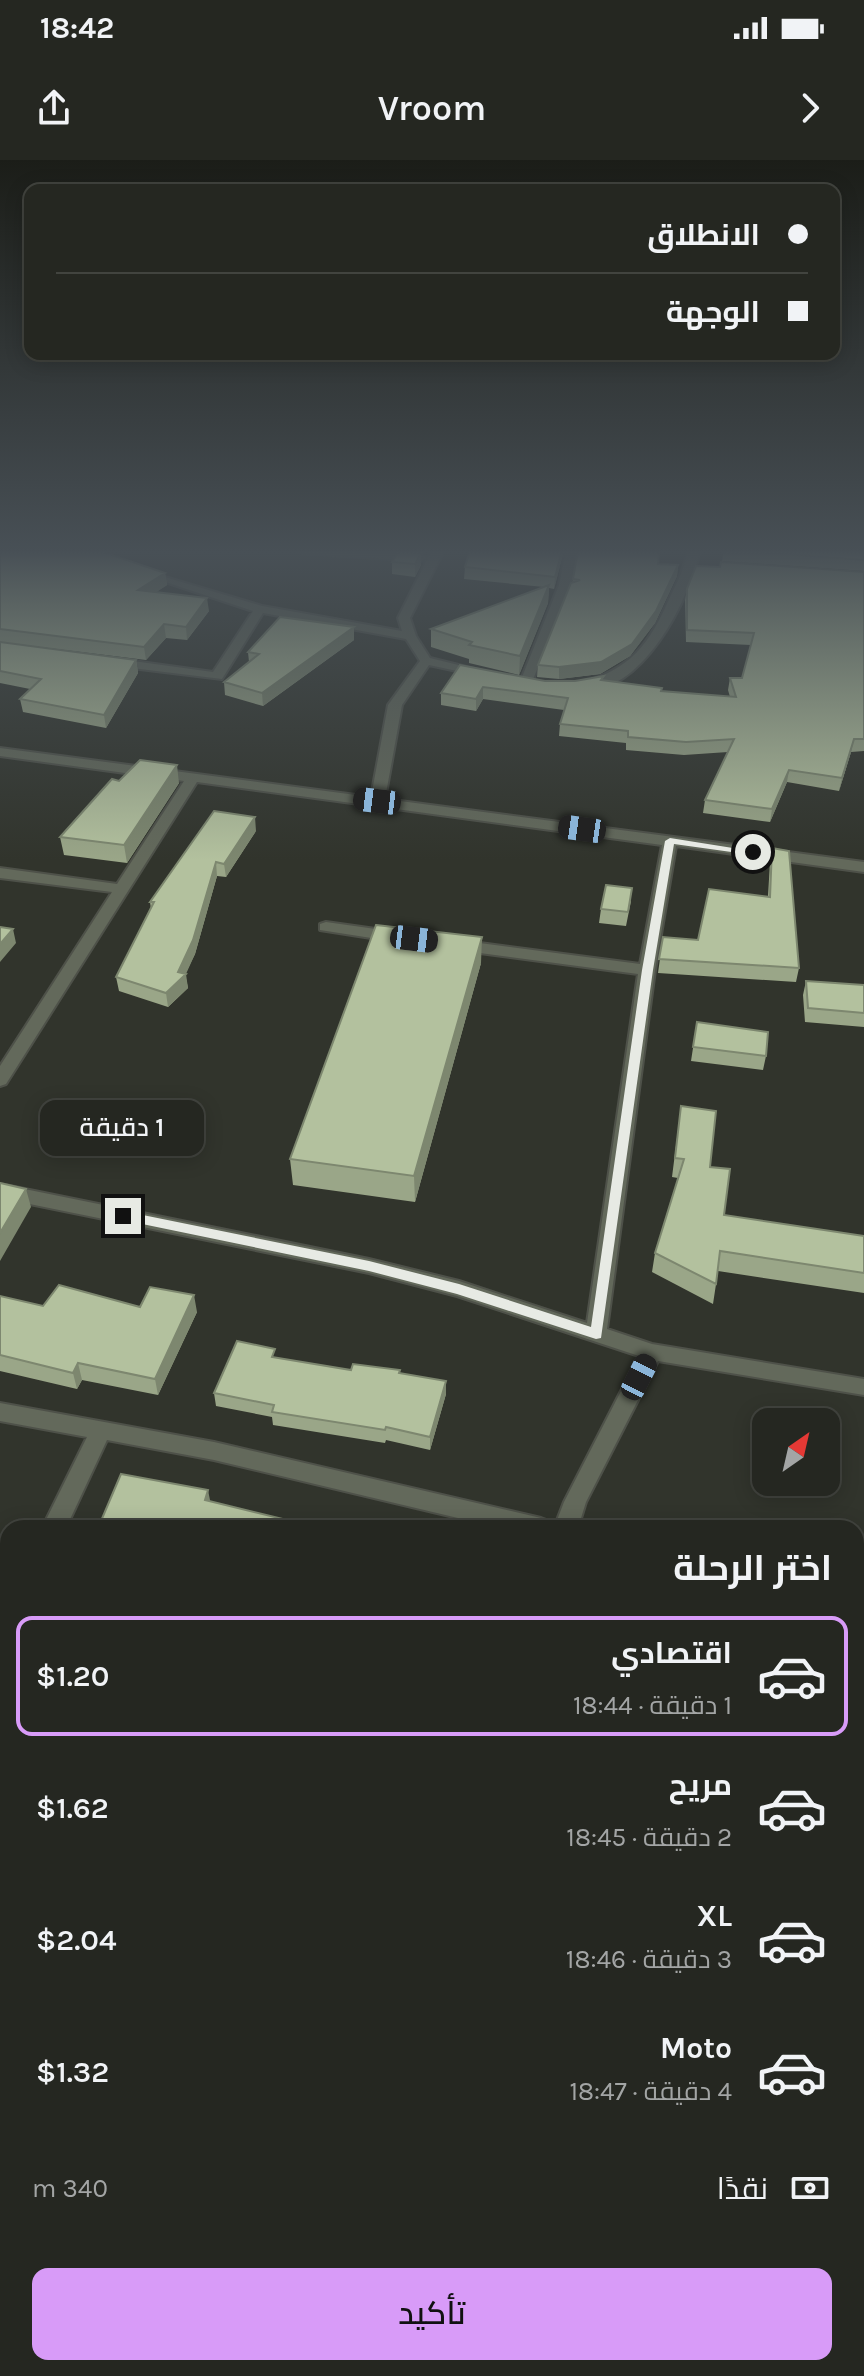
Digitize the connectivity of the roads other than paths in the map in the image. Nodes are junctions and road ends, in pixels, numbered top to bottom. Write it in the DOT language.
graph roads {
  1 [pos="231,653"];
  2 [pos="421,653"];
  3 [pos="537,653"];
  4 [pos="646,653"];
  5 [pos="89,659"];
  6 [pos="426,661"];
  7 [pos="497,676"];
  8 [pos="512,679"];
  9 [pos="526,682"];
  10 [pos="541,683"];
  11 [pos="570,686"];
  12 [pos="0,752"];
  13 [pos="193,777"];
  14 [pos="377,801"];
  15 [pos="670,841"];
  16 [pos="864,867"];
  17 [pos="0,873"];
  18 [pos="122,889"];
  19 [pos="326,927"];
  20 [pos="647,970"];
  21 [pos="0,1080"];
  22 [pos="0,1191"];
  23 [pos="596,1334"];
  24 [pos="652,1352"];
  25 [pos="864,1387"];
  26 [pos="0,1412"];
  27 [pos="101,1430"];
  28 [pos="58,1520"];
  29 [pos="507,1520"];
  30 [pos="569,1520"];
  1 -- 5 [label="street"];
  2 -- 6 [label="street"];
  3 -- 9 [label="street"];
  4 -- 11 [label="street"];
  6 -- 7 [label="street"];
  6 -- 14 [label="street"];
  8 -- 9 [label="street"];
  9 -- 10 [label="street"];
  12 -- 13 [label="street"];
  13 -- 14 [label="street"];
  13 -- 18 [label="street"];
  14 -- 15 [label="street"];
  15 -- 16 [label="street"];
  15 -- 20 [label="street"];
  17 -- 18 [label="street"];
  18 -- 21 [label="street"];
  19 -- 20 [label="street"];
  20 -- 23 [label="street"];
  22 -- 23 [label="street"];
  23 -- 24 [label="street"];
  24 -- 25 [label="street"];
  24 -- 30 [label="street"];
  26 -- 27 [label="street"];
  27 -- 28 [label="street"];
  27 -- 29 [label="street"];
}
